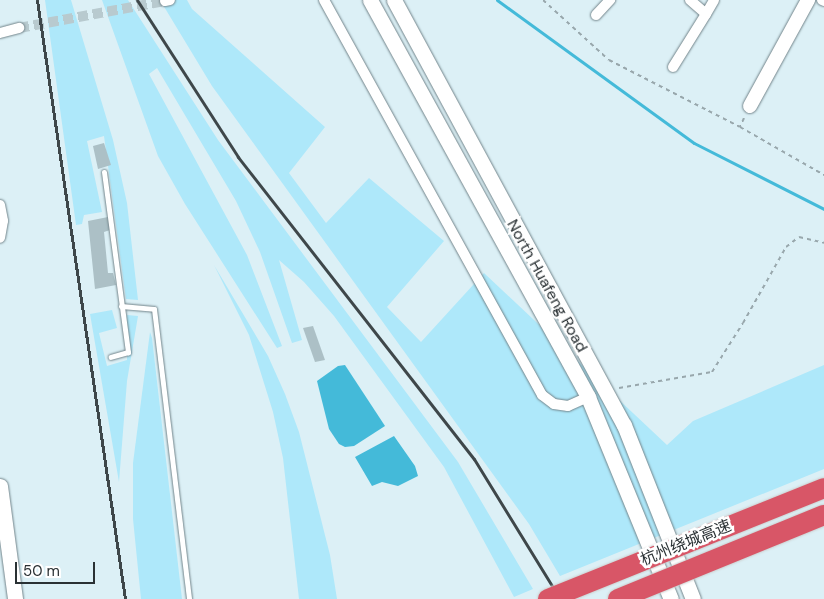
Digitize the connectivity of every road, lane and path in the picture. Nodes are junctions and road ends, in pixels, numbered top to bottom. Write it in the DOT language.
graph roads {
  1 [pos="324,0"];
  2 [pos="370,0"];
  3 [pos="394,0"];
  4 [pos="543,0"];
  5 [pos="610,0"];
  6 [pos="690,0"];
  7 [pos="714,0"];
  8 [pos="808,0"];
  9 [pos="706,14"];
  10 [pos="596,15"];
  11 [pos="19,28"];
  12 [pos="0,33"];
  13 [pos="674,67"];
  14 [pos="750,106"];
  15 [pos="740,128"];
  16 [pos="104,172"];
  17 [pos="824,175"];
  18 [pos="0,205"];
  19 [pos="0,238"];
  20 [pos="824,243"];
  21 [pos="122,306"];
  22 [pos="111,357"];
  23 [pos="606,390"];
  24 [pos="588,397"];
  25 [pos="0,486"];
  26 [pos="824,488"];
  27 [pos="824,515"];
  28 [pos="15,599"];
  29 [pos="189,599"];
  30 [pos="548,599"];
  31 [pos="618,599"];
  32 [pos="672,599"];
  33 [pos="692,599"];
  1 -- 24 [label="street"];
  2 -- 24 [label="main road, North Huafeng Road"];
  3 -- 23 [label="main road, North Huafeng Road"];
  4 -- 15 [label="path"];
  5 -- 10 [label="street"];
  6 -- 9 [label="street"];
  7 -- 9 [label="street"];
  8 -- 14 [label="street"];
  9 -- 13 [label="street"];
  11 -- 12 [label="street"];
  14 -- 15 [label="path"];
  15 -- 17 [label="path"];
  16 -- 21 [label="lane"];
  18 -- 19 [label="street"];
  20 -- 23 [label="path"];
  21 -- 22 [label="lane"];
  21 -- 29 [label="lane"];
  23 -- 33 [label="main road, North Huafeng Road"];
  24 -- 32 [label="main road, North Huafeng Road"];
  25 -- 28 [label="main road"];
  26 -- 30 [label="highway, 杭州绕城高速, bridge"];
  27 -- 31 [label="highway, 杭州绕城高速, bridge"];
}
